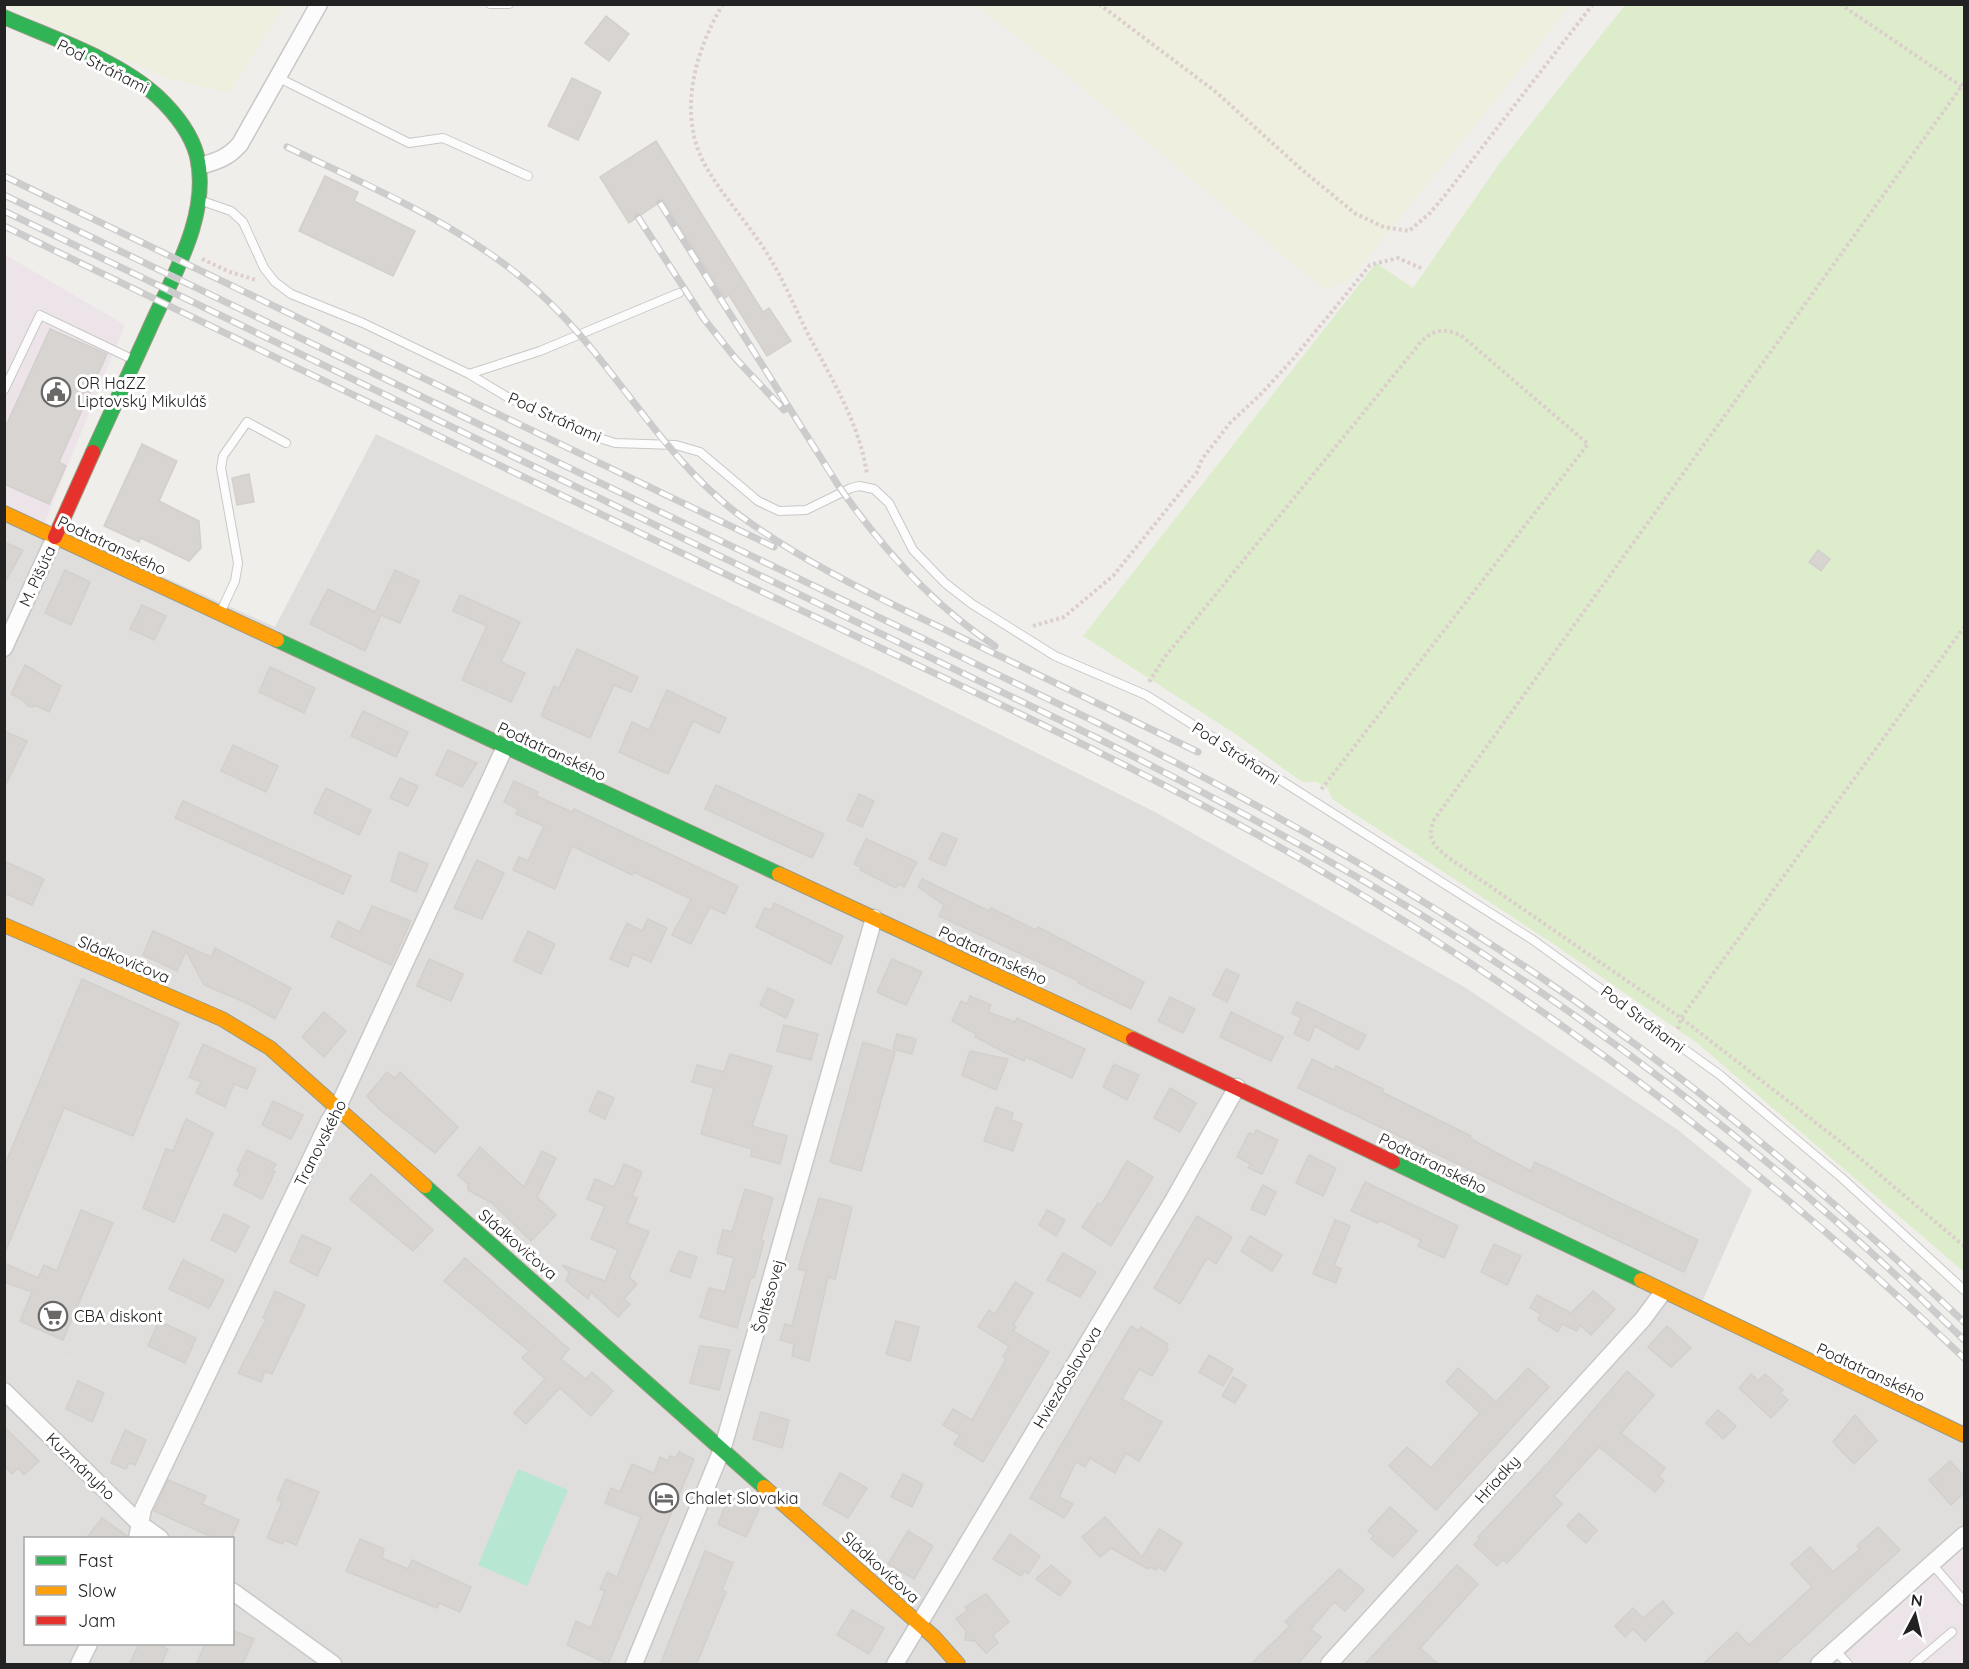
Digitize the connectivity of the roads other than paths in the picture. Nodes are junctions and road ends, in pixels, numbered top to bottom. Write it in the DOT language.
graph roads {
  1 [pos="319,4"];
  2 [pos="490,4"];
  3 [pos="509,4"];
  4 [pos="4,17"];
  5 [pos="279,78"];
  6 [pos="200,166"];
  7 [pos="528,176"];
  8 [pos="201,201"];
  9 [pos="679,293"];
  10 [pos="135,360"];
  11 [pos="469,374"];
  12 [pos="4,390"];
  13 [pos="286,443"];
  14 [pos="4,513"];
  15 [pos="55,537"];
  16 [pos="220,614"];
  17 [pos="4,648"];
  18 [pos="505,747"];
  19 [pos="874,918"];
  20 [pos="4,925"];
  21 [pos="1237,1087"];
  22 [pos="338,1107"];
  23 [pos="1965,1290"];
  24 [pos="1663,1292"];
  25 [pos="4,1390"];
  26 [pos="1965,1435"];
  27 [pos="723,1447"];
  28 [pos="139,1531"];
  29 [pos="1965,1535"];
  30 [pos="155,1537"];
  31 [pos="1932,1564"];
  32 [pos="234,1592"];
  33 [pos="1965,1601"];
  34 [pos="919,1624"];
  35 [pos="1952,1632"];
  36 [pos="89,1645"];
  37 [pos="1835,1650"];
  38 [pos="79,1665"];
  39 [pos="333,1665"];
  40 [pos="634,1665"];
  41 [pos="895,1665"];
  42 [pos="958,1665"];
  43 [pos="1329,1665"];
  44 [pos="1819,1665"];
  45 [pos="1848,1665"];
  46 [pos="1914,1665"];
  1 -- 5 [label="street"];
  2 -- 3 [label="lane"];
  4 -- 6 [label="street, Pod Stráňami"];
  5 -- 6 [label="street"];
  5 -- 7 [label="lane"];
  6 -- 8 [label="street, Pod Stráňami"];
  8 -- 10 [label="street, Pod Stráňami"];
  8 -- 11 [label="lane, Pod Stráňami"];
  9 -- 11 [label="lane"];
  10 -- 12 [label="lane"];
  10 -- 15 [label="street, Pod Stráňami"];
  11 -- 23 [label="lane, Pod Stráňami"];
  13 -- 16 [label="lane"];
  14 -- 15 [label="street, Podtatranského"];
  15 -- 16 [label="street, Podtatranského"];
  15 -- 17 [label="street, M. Pišúta"];
  16 -- 18 [label="street, Podtatranského"];
  18 -- 19 [label="street, Podtatranského"];
  18 -- 22 [label="street, Tranovského"];
  19 -- 21 [label="street, Podtatranského"];
  19 -- 27 [label="street, Šoltésovej"];
  20 -- 22 [label="street, Sládkovičova"];
  21 -- 24 [label="street, Podtatranského"];
  21 -- 34 [label="street, Hviezdoslavova"];
  22 -- 27 [label="street, Sládkovičova"];
  22 -- 28 [label="street, Tranovského"];
  24 -- 26 [label="street, Podtatranského"];
  24 -- 43 [label="street, Hriadky"];
  25 -- 28 [label="street, Kuzmányho"];
  27 -- 34 [label="street, Sládkovičova"];
  27 -- 40 [label="street, Šoltésovej"];
  28 -- 30 [label="street, Kuzmányho"];
  29 -- 31 [label="street"];
  31 -- 33 [label="lane"];
  31 -- 37 [label="street"];
  32 -- 39 [label="street"];
  34 -- 41 [label="street, Hviezdoslavova"];
  34 -- 42 [label="street, Sládkovičova"];
  35 -- 46 [label="lane"];
  36 -- 38 [label="street"];
  37 -- 44 [label="street"];
  37 -- 45 [label="lane"];
}
